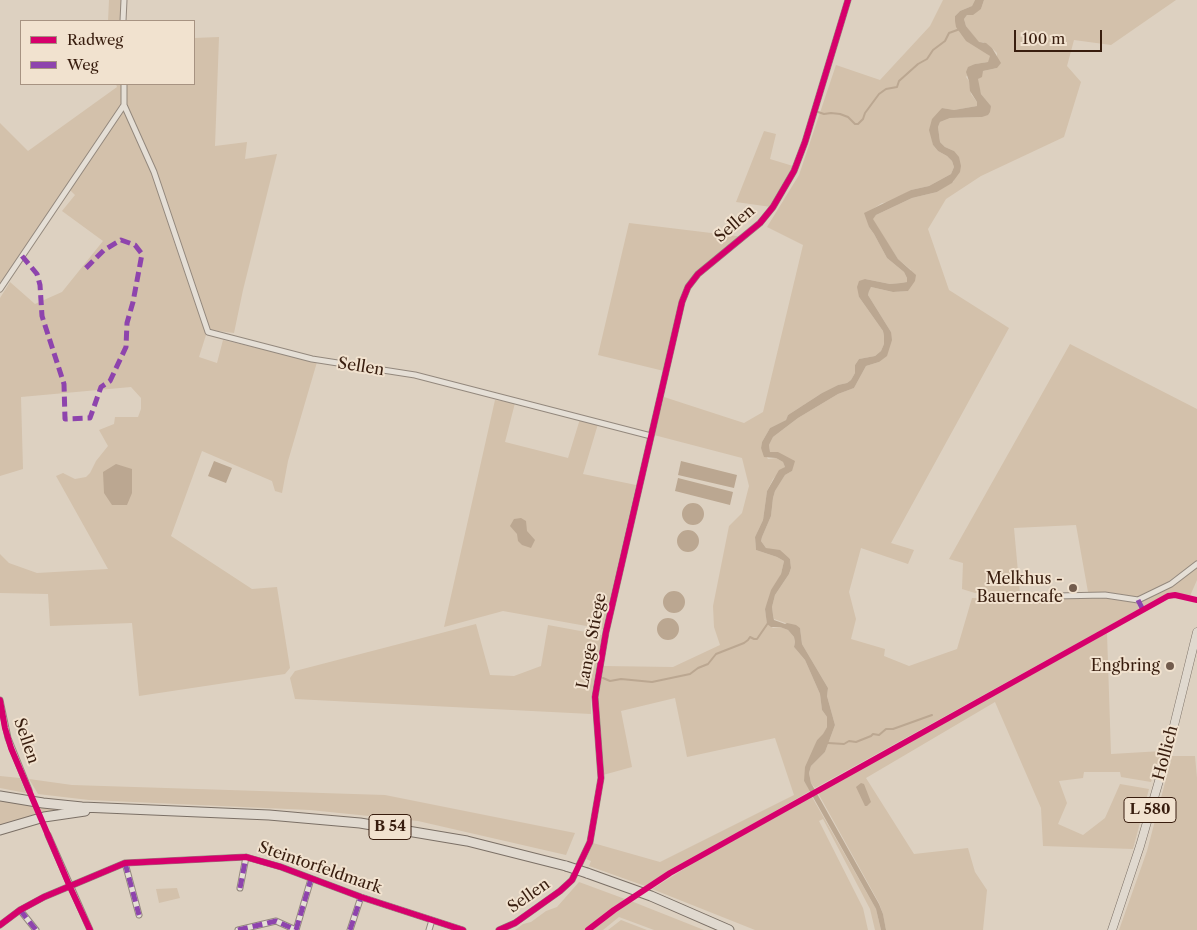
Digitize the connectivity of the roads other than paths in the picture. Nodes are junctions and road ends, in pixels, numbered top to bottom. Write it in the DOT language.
graph roads {
  1 [pos="124,0"];
  2 [pos="848,0"];
  3 [pos="123,20"];
  4 [pos="124,85"];
  5 [pos="124,105"];
  6 [pos="0,289"];
  7 [pos="651,436"];
  8 [pos="1197,564"];
  9 [pos="1056,596"];
  10 [pos="1197,632"];
  11 [pos="0,700"];
  12 [pos="29,790"];
  13 [pos="0,796"];
  14 [pos="104,809"];
  15 [pos="0,830"];
  16 [pos="48,835"];
  17 [pos="246,857"];
  18 [pos="125,863"];
  19 [pos="312,879"];
  20 [pos="572,880"];
  21 [pos="70,887"];
  22 [pos="240,888"];
  23 [pos="361,897"];
  24 [pos="20,910"];
  25 [pos="139,915"];
  26 [pos="432,920"];
  27 [pos="0,924"];
  28 [pos="36,930"];
  29 [pos="90,930"];
  30 [pos="238,930"];
  31 [pos="296,930"];
  32 [pos="350,930"];
  33 [pos="429,930"];
  34 [pos="463,930"];
  35 [pos="499,930"];
  36 [pos="729,930"];
  37 [pos="1112,930"];
  1 -- 3 [label="street"];
  2 -- 7 [label="street, Sellen"];
  4 -- 5 [label="street, Sellen"];
  5 -- 6 [label="street"];
  5 -- 7 [label="street, Sellen"];
  7 -- 20 [label="street, Lange Stiege"];
  8 -- 9 [label="street"];
  10 -- 37 [label="main road, Hollich / L 580"];
  11 -- 12 [label="street, Sellen"];
  13 -- 14 [label="highway, B 54"];
  14 -- 15 [label="highway"];
  14 -- 36 [label="highway, B 54, bridge"];
  16 -- 21 [label="street"];
  17 -- 18 [label="street, Steintorfeldmark"];
  17 -- 19 [label="street, Steintorfeldmark"];
  17 -- 22 [label="street, Steintorfeldmark"];
  18 -- 21 [label="street, Steintorfeldmark"];
  18 -- 25 [label="street"];
  19 -- 23 [label="street, Steintorfeldmark"];
  19 -- 31 [label="street"];
  20 -- 35 [label="street, Sellen"];
  21 -- 24 [label="street, Steintorfeldmark"];
  21 -- 29 [label="street"];
  23 -- 26 [label="street, Steintorfeldmark"];
  23 -- 32 [label="street"];
  24 -- 27 [label="street, Steintorfeldmark"];
  24 -- 28 [label="street"];
  26 -- 33 [label="street"];
  26 -- 34 [label="street, Steintorfeldmark"];
  30 -- 31 [label="street"];
}
